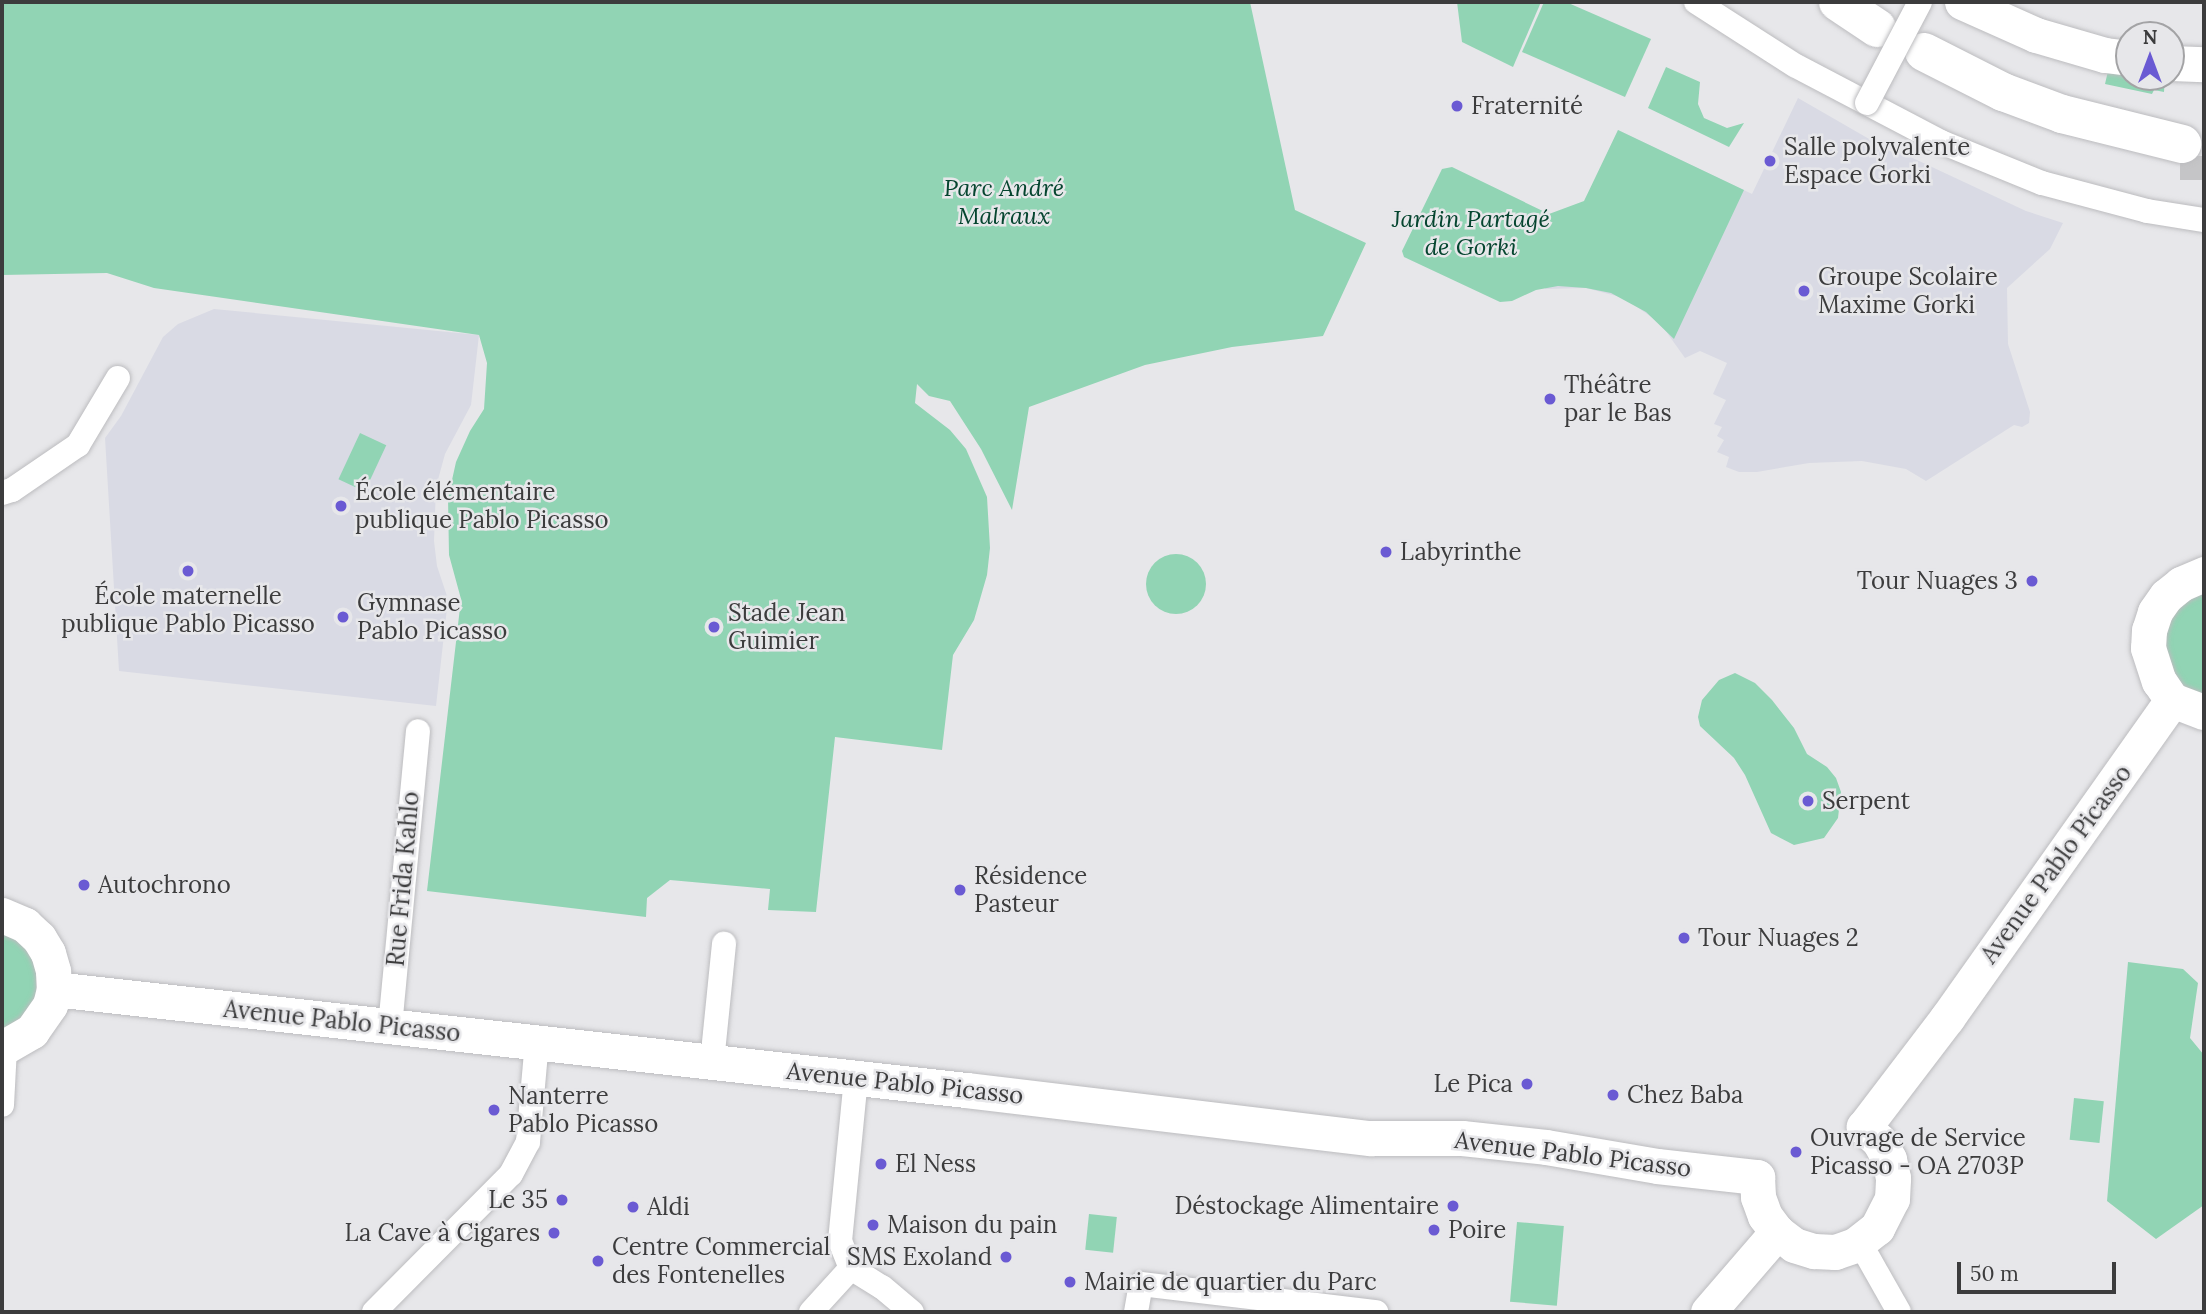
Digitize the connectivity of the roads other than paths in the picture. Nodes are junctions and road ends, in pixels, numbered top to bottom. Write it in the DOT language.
graph roads {
  1 [pos="1696,2"];
  2 [pos="1838,2"];
  3 [pos="1920,2"];
  4 [pos="1962,2"];
  5 [pos="1873,16"];
  6 [pos="1924,52"];
  7 [pos="2115,56"];
  8 [pos="2185,63"];
  9 [pos="2204,64"];
  10 [pos="1867,103"];
  11 [pos="2182,144"];
  12 [pos="2204,220"];
  13 [pos="118,378"];
  14 [pos="2,493"];
  15 [pos="2204,574"];
  16 [pos="2172,700"];
  17 [pos="2204,712"];
  18 [pos="418,731"];
  19 [pos="2,915"];
  20 [pos="724,944"];
  21 [pos="54,989"];
  22 [pos="390,1027"];
  23 [pos="537,1042"];
  24 [pos="3,1047"];
  25 [pos="712,1062"];
  26 [pos="856,1078"];
  27 [pos="2,1105"];
  28 [pos="1777,1232"];
  29 [pos="1860,1243"];
  30 [pos="850,1268"];
  31 [pos="374,1312"];
  32 [pos="811,1312"];
  33 [pos="912,1312"];
  34 [pos="1136,1312"];
  35 [pos="1376,1312"];
  36 [pos="1708,1312"];
  37 [pos="1899,1312"];
  1 -- 10 [label="street"];
  2 -- 5 [label="main road"];
  3 -- 10 [label="street, bridge"];
  4 -- 7 [label="street"];
  6 -- 11 [label="main road"];
  8 -- 9 [label="street"];
  10 -- 12 [label="street"];
  13 -- 14 [label="street"];
  15 -- 16 [label="street"];
  16 -- 17 [label="street"];
  16 -- 29 [label="street, Avenue Pablo Picasso"];
  18 -- 22 [label="street, Rue Frida Kahlo"];
  19 -- 21 [label="street"];
  20 -- 25 [label="street"];
  21 -- 22 [label="street, Avenue Pablo Picasso"];
  21 -- 24 [label="street"];
  22 -- 23 [label="street, Avenue Pablo Picasso"];
  23 -- 25 [label="street, Avenue Pablo Picasso"];
  23 -- 31 [label="street"];
  24 -- 27 [label="street"];
  25 -- 26 [label="street, Avenue Pablo Picasso"];
  26 -- 28 [label="street, Avenue Pablo Picasso"];
  26 -- 30 [label="street"];
  28 -- 29 [label="street"];
  28 -- 36 [label="street"];
  29 -- 37 [label="street"];
  30 -- 32 [label="street"];
  30 -- 33 [label="street"];
  34 -- 35 [label="street"];
}
